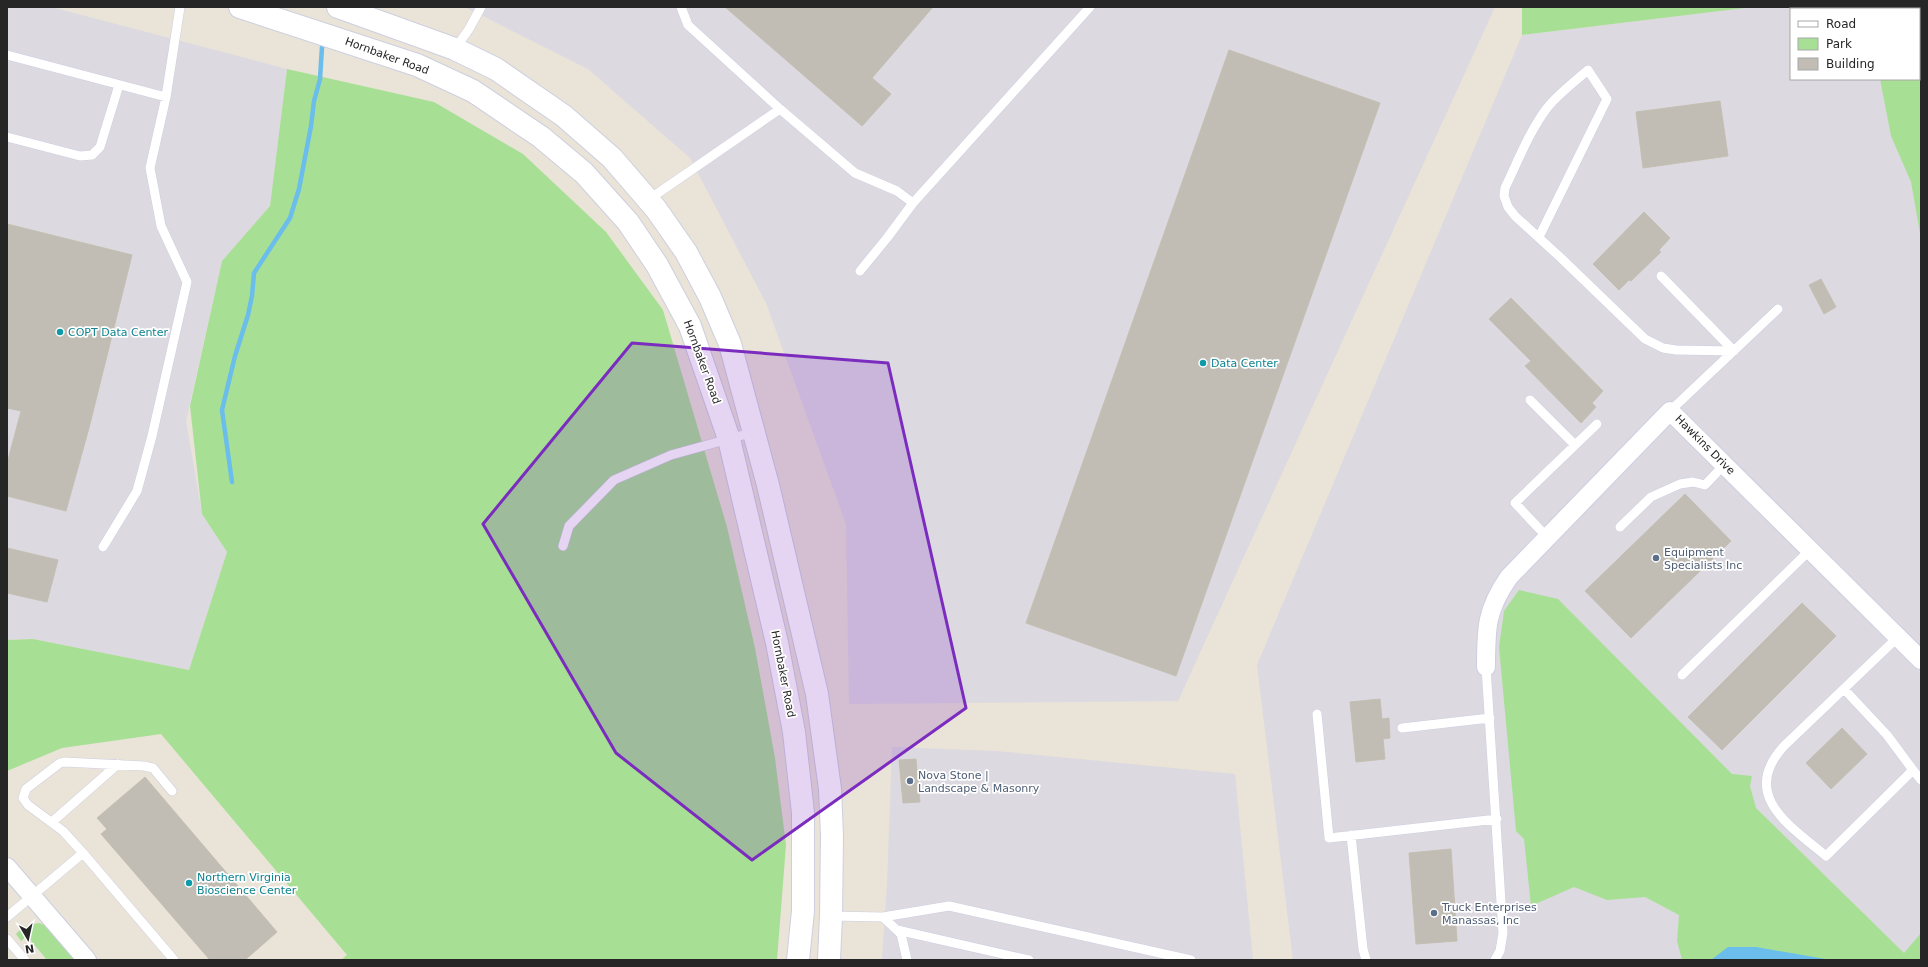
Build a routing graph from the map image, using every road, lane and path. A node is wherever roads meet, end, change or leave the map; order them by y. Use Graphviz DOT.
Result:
graph roads {
  1 [pos="180,7"];
  2 [pos="240,7"];
  3 [pos="338,7"];
  4 [pos="481,7"];
  5 [pos="681,7"];
  6 [pos="1090,7"];
  7 [pos="455,49"];
  8 [pos="7,55"];
  9 [pos="119,85"];
  10 [pos="166,97"];
  11 [pos="780,109"];
  12 [pos="7,137"];
  13 [pos="648,200"];
  14 [pos="913,203"];
  15 [pos="1539,237"];
  16 [pos="860,271"];
  17 [pos="1661,276"];
  18 [pos="1778,309"];
  19 [pos="1734,351"];
  20 [pos="1530,400"];
  21 [pos="1670,411"];
  22 [pos="1597,424"];
  23 [pos="754,432"];
  24 [pos="729,439"];
  25 [pos="1575,445"];
  26 [pos="1725,464"];
  27 [pos="1620,527"];
  28 [pos="1547,537"];
  29 [pos="563,546"];
  30 [pos="103,547"];
  31 [pos="1811,549"];
  32 [pos="1898,637"];
  33 [pos="1921,660"];
  34 [pos="1486,667"];
  35 [pos="1682,675"];
  36 [pos="1844,689"];
  37 [pos="1317,714"];
  38 [pos="1490,718"];
  39 [pos="1402,728"];
  40 [pos="118,764"];
  41 [pos="1913,770"];
  42 [pos="1921,780"];
  43 [pos="172,791"];
  44 [pos="1497,819"];
  45 [pos="52,822"];
  46 [pos="1351,835"];
  47 [pos="83,852"];
  48 [pos="7,867"];
  49 [pos="31,895"];
  50 [pos="831,916"];
  51 [pos="7,917"];
  52 [pos="883,917"];
  53 [pos="897,930"];
  54 [pos="7,939"];
  55 [pos="25,960"];
  56 [pos="87,960"];
  57 [pos="174,960"];
  58 [pos="798,960"];
  59 [pos="828,960"];
  60 [pos="907,960"];
  61 [pos="1029,960"];
  62 [pos="1191,960"];
  63 [pos="1366,960"];
  64 [pos="1495,960"];
  1 -- 10 [label="lane"];
  2 -- 24 [label="main road, Hornbaker Road"];
  3 -- 7 [label="main road"];
  4 -- 7 [label="lane"];
  5 -- 11 [label="lane"];
  6 -- 14 [label="lane"];
  7 -- 13 [label="main road"];
  8 -- 9 [label="lane"];
  9 -- 10 [label="lane"];
  9 -- 12 [label="lane"];
  10 -- 30 [label="lane"];
  11 -- 13 [label="lane"];
  11 -- 14 [label="lane"];
  13 -- 23 [label="main road"];
  14 -- 16 [label="lane"];
  15 -- 15 [label="lane"];
  15 -- 19 [label="lane"];
  17 -- 19 [label="lane"];
  18 -- 19 [label="lane"];
  19 -- 21 [label="lane"];
  20 -- 25 [label="lane"];
  21 -- 26 [label="street, Hawkins Drive"];
  21 -- 28 [label="street, Hawkins Drive"];
  22 -- 25 [label="lane"];
  23 -- 24 [label="lane"];
  23 -- 50 [label="main road"];
  24 -- 29 [label="lane"];
  24 -- 58 [label="main road, Hornbaker Road"];
  25 -- 28 [label="lane"];
  26 -- 27 [label="lane"];
  26 -- 31 [label="street, Hawkins Drive"];
  28 -- 34 [label="street, Hawkins Drive"];
  31 -- 32 [label="street, Hawkins Drive"];
  31 -- 35 [label="lane"];
  32 -- 33 [label="street, Hawkins Drive"];
  32 -- 36 [label="lane"];
  34 -- 38 [label="lane"];
  36 -- 41 [label="lane"];
  36 -- 41 [label="lane"];
  37 -- 46 [label="lane"];
  38 -- 39 [label="lane"];
  38 -- 44 [label="lane"];
  40 -- 43 [label="lane"];
  40 -- 45 [label="lane"];
  40 -- 45 [label="lane"];
  41 -- 42 [label="lane"];
  44 -- 46 [label="lane"];
  44 -- 64 [label="lane"];
  45 -- 47 [label="lane"];
  46 -- 63 [label="lane"];
  47 -- 49 [label="lane"];
  47 -- 57 [label="lane"];
  48 -- 49 [label="street"];
  49 -- 51 [label="lane"];
  49 -- 56 [label="street"];
  50 -- 52 [label="lane"];
  50 -- 59 [label="main road"];
  52 -- 53 [label="lane"];
  52 -- 62 [label="lane"];
  53 -- 60 [label="lane"];
  53 -- 61 [label="lane"];
  54 -- 55 [label="lane"];
}
